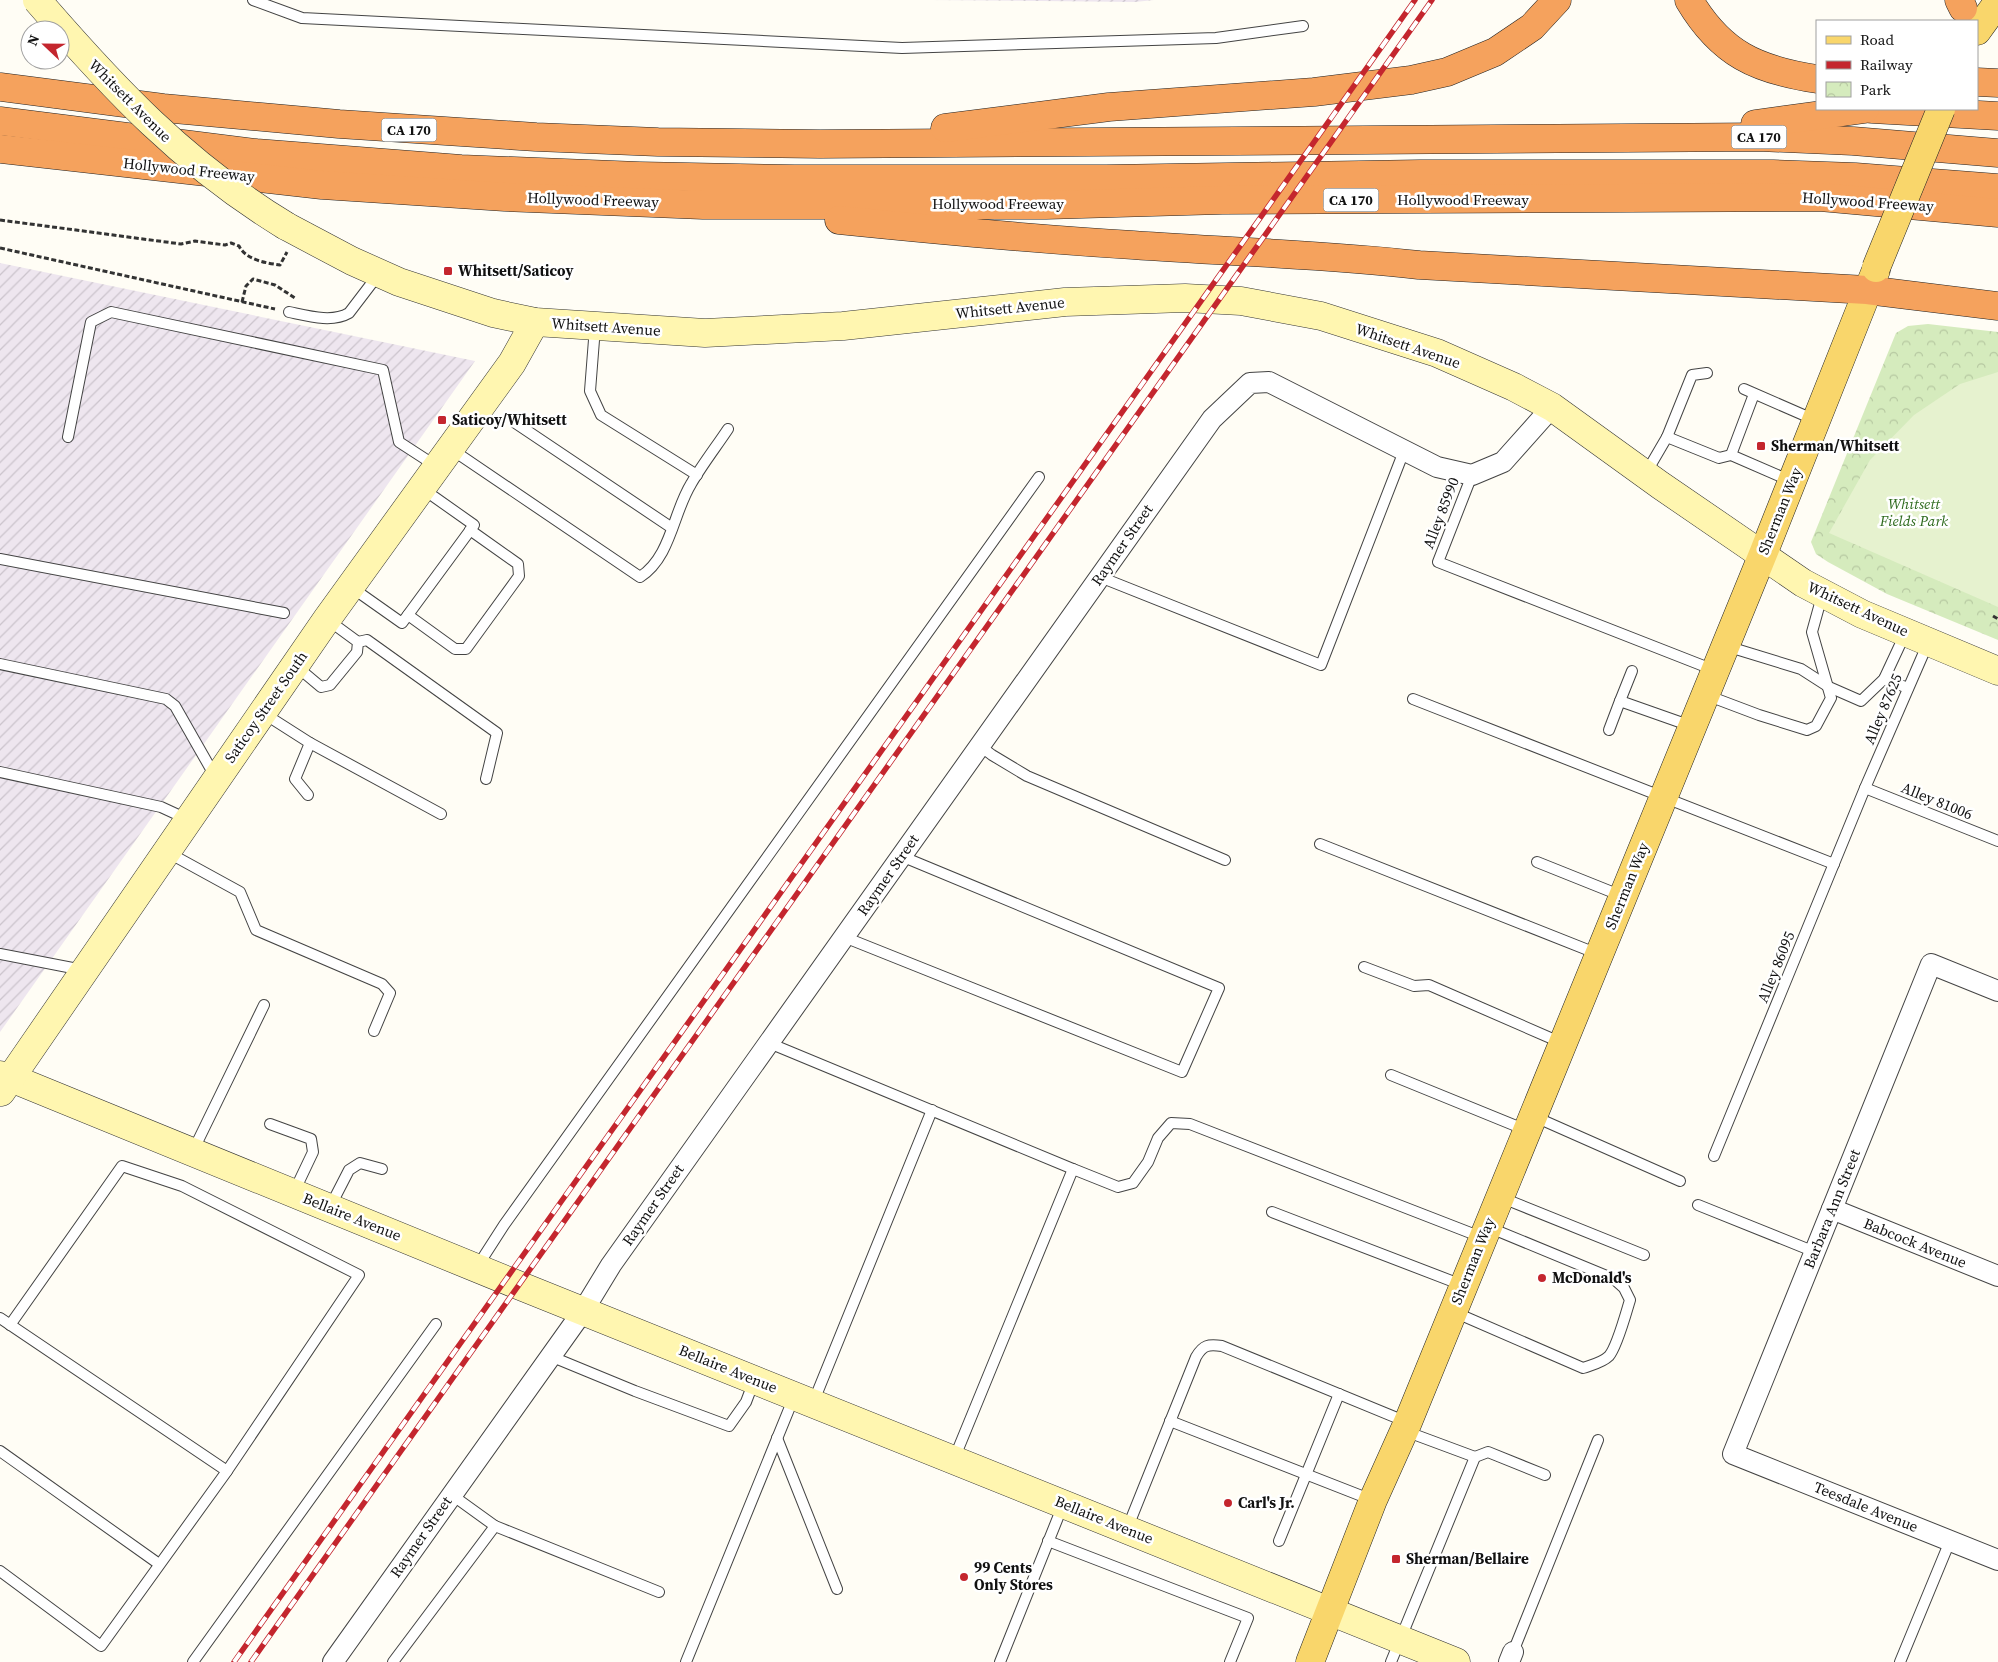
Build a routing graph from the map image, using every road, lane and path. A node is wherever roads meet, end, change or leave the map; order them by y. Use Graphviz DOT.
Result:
graph roads {
  1 [pos="36,0"];
  2 [pos="253,0"];
  3 [pos="1557,0"];
  4 [pos="1689,0"];
  5 [pos="1998,2"];
  6 [pos="1303,26"];
  7 [pos="1978,31"];
  8 [pos="1816,79"];
  9 [pos="1978,82"];
  10 [pos="1998,82"];
  11 [pos="0,87"];
  12 [pos="0,106"];
  13 [pos="1858,110"];
  14 [pos="1890,110"];
  15 [pos="1941,110"];
  16 [pos="1998,116"];
  17 [pos="0,121"];
  18 [pos="1665,137"];
  19 [pos="820,144"];
  20 [pos="0,149"];
  21 [pos="1998,153"];
  22 [pos="1998,173"];
  23 [pos="1998,188"];
  24 [pos="703,205"];
  25 [pos="1998,213"];
  26 [pos="0,220"];
  27 [pos="298,232"];
  28 [pos="0,248"];
  29 [pos="379,273"];
  30 [pos="1872,279"];
  31 [pos="275,285"];
  32 [pos="242,302"];
  33 [pos="1998,306"];
  34 [pos="289,312"];
  35 [pos="535,322"];
  36 [pos="595,327"];
  37 [pos="1707,372"];
  38 [pos="1744,389"];
  39 [pos="1754,394"];
  40 [pos="1552,408"];
  41 [pos="1816,421"];
  42 [pos="514,422"];
  43 [pos="728,429"];
  44 [pos="68,437"];
  45 [pos="1667,437"];
  46 [pos="1404,451"];
  47 [pos="1731,455"];
  48 [pos="444,457"];
  49 [pos="1645,474"];
  50 [pos="697,475"];
  51 [pos="1472,475"];
  52 [pos="1039,477"];
  53 [pos="1792,481"];
  54 [pos="422,488"];
  55 [pos="672,528"];
  56 [pos="470,530"];
  57 [pos="1763,554"];
  58 [pos="0,559"];
  59 [pos="1100,577"];
  60 [pos="350,587"];
  61 [pos="1823,594"];
  62 [pos="284,613"];
  63 [pos="408,615"];
  64 [pos="1993,616"];
  65 [pos="1998,618"];
  66 [pos="327,619"];
  67 [pos="1917,637"];
  68 [pos="358,642"];
  69 [pos="1725,646"];
  70 [pos="0,664"];
  71 [pos="295,665"];
  72 [pos="1632,671"];
  73 [pos="1998,671"];
  74 [pos="1884,679"];
  75 [pos="1710,683"];
  76 [pos="1829,687"];
  77 [pos="1908,688"];
  78 [pos="1413,699"];
  79 [pos="1620,701"];
  80 [pos="262,712"];
  81 [pos="1692,727"];
  82 [pos="1608,730"];
  83 [pos="310,743"];
  84 [pos="980,746"];
  85 [pos="0,772"];
  86 [pos="216,779"];
  87 [pos="486,779"];
  88 [pos="1866,788"];
  89 [pos="308,795"];
  90 [pos="1664,796"];
  91 [pos="441,814"];
  92 [pos="188,820"];
  93 [pos="1998,841"];
  94 [pos="1320,844"];
  95 [pos="166,851"];
  96 [pos="901,856"];
  97 [pos="1225,860"];
  98 [pos="1537,862"];
  99 [pos="1834,864"];
  100 [pos="1623,896"];
  101 [pos="844,937"];
  102 [pos="0,954"];
  103 [pos="1599,954"];
  104 [pos="1364,967"];
  105 [pos="84,970"];
  106 [pos="1998,991"];
  107 [pos="264,1005"];
  108 [pos="374,1031"];
  109 [pos="769,1043"];
  110 [pos="1563,1043"];
  111 [pos="1391,1075"];
  112 [pos="4,1082"];
  113 [pos="932,1110"];
  114 [pos="1530,1123"];
  115 [pos="270,1124"];
  116 [pos="192,1152"];
  117 [pos="1714,1156"];
  118 [pos="382,1169"];
  119 [pos="1073,1169"];
  120 [pos="1680,1181"];
  121 [pos="294,1193"];
  122 [pos="1500,1197"];
  123 [pos="1698,1205"];
  124 [pos="330,1208"];
  125 [pos="1832,1209"];
  126 [pos="1272,1212"];
  127 [pos="1485,1232"];
  128 [pos="1815,1252"];
  129 [pos="1644,1255"];
  130 [pos="476,1268"];
  131 [pos="1998,1276"];
  132 [pos="1463,1285"];
  133 [pos="582,1311"];
  134 [pos="1453,1311"];
  135 [pos="0,1318"];
  136 [pos="436,1324"];
  137 [pos="10,1325"];
  138 [pos="550,1356"];
  139 [pos="755,1380"];
  140 [pos="1339,1394"];
  141 [pos="803,1400"];
  142 [pos="1170,1421"];
  143 [pos="1406,1426"];
  144 [pos="777,1438"];
  145 [pos="1598,1440"];
  146 [pos="0,1451"];
  147 [pos="1733,1454"];
  148 [pos="1475,1457"];
  149 [pos="954,1460"];
  150 [pos="227,1471"];
  151 [pos="1307,1474"];
  152 [pos="1545,1475"];
  153 [pos="452,1495"];
  154 [pos="1373,1500"];
  155 [pos="1063,1504"];
  156 [pos="495,1526"];
  157 [pos="1127,1530"];
  158 [pos="1048,1541"];
  159 [pos="1279,1541"];
  160 [pos="1950,1541"];
  161 [pos="1998,1560"];
  162 [pos="160,1564"];
  163 [pos="0,1571"];
  164 [pos="837,1589"];
  165 [pos="659,1592"];
  166 [pos="1330,1611"];
  167 [pos="1396,1651"];
  168 [pos="1511,1657"];
  169 [pos="193,1662"];
  170 [pos="333,1662"];
  171 [pos="393,1662"];
  172 [pos="686,1662"];
  173 [pos="1000,1662"];
  174 [pos="1230,1662"];
  175 [pos="1310,1662"];
  176 [pos="1456,1662"];
  177 [pos="1900,1662"];
  1 -- 27 [label="street, Whitsett Avenue, bridge"];
  2 -- 6 [label="lane"];
  3 -- 19 [label="highway"];
  4 -- 8 [label="highway"];
  5 -- 7 [label="main road"];
  9 -- 10 [label="highway"];
  11 -- 19 [label="highway, CA 170"];
  12 -- 22 [label="highway"];
  13 -- 18 [label="highway"];
  14 -- 16 [label="highway"];
  15 -- 30 [label="main road, Sherman Way, bridge"];
  17 -- 23 [label="highway"];
  18 -- 19 [label="highway, CA 170"];
  18 -- 21 [label="highway, CA 170"];
  20 -- 24 [label="highway, Hollywood Freeway / CA 170"];
  24 -- 25 [label="highway, Hollywood Freeway / CA 170"];
  24 -- 30 [label="highway"];
  26 -- 27 [label="path"];
  27 -- 29 [label="street, Whitsett Avenue"];
  28 -- 32 [label="path"];
  29 -- 34 [label="lane"];
  29 -- 35 [label="street, Whitsett Avenue"];
  30 -- 33 [label="highway"];
  30 -- 41 [label="main road, Sherman Way"];
  31 -- 32 [label="path"];
  32 -- 34 [label="path"];
  35 -- 36 [label="street, Whitsett Avenue"];
  35 -- 48 [label="street, Saticoy Street South"];
  36 -- 40 [label="street, Whitsett Avenue"];
  36 -- 50 [label="lane"];
  37 -- 45 [label="lane"];
  38 -- 39 [label="lane"];
  39 -- 41 [label="lane"];
  39 -- 47 [label="lane"];
  40 -- 49 [label="street, Whitsett Avenue"];
  40 -- 51 [label="street"];
  41 -- 53 [label="main road, Sherman Way"];
  42 -- 55 [label="lane"];
  43 -- 50 [label="lane"];
  44 -- 48 [label="lane"];
  45 -- 47 [label="lane"];
  45 -- 49 [label="lane"];
  46 -- 51 [label="street, Raymer Street"];
  46 -- 59 [label="street, Raymer Street"];
  46 -- 59 [label="lane"];
  47 -- 53 [label="lane"];
  48 -- 54 [label="street, Saticoy Street South"];
  48 -- 55 [label="lane"];
  49 -- 57 [label="street, Whitsett Avenue"];
  50 -- 55 [label="lane"];
  51 -- 75 [label="lane, Alley 85990"];
  52 -- 130 [label="lane"];
  53 -- 57 [label="main road, Sherman Way"];
  54 -- 56 [label="lane"];
  54 -- 60 [label="street, Saticoy Street South"];
  56 -- 63 [label="lane"];
  56 -- 63 [label="lane"];
  57 -- 61 [label="street, Whitsett Avenue"];
  57 -- 69 [label="main road, Sherman Way"];
  58 -- 62 [label="lane"];
  59 -- 84 [label="street, Raymer Street"];
  60 -- 63 [label="lane"];
  60 -- 66 [label="street, Saticoy Street South"];
  61 -- 67 [label="street, Whitsett Avenue"];
  61 -- 76 [label="lane"];
  64 -- 65 [label="path"];
  66 -- 68 [label="lane"];
  66 -- 71 [label="street, Saticoy Street South"];
  67 -- 73 [label="street, Whitsett Avenue"];
  67 -- 74 [label="lane"];
  67 -- 77 [label="lane, Alley 87625"];
  68 -- 71 [label="lane"];
  68 -- 87 [label="lane"];
  69 -- 75 [label="main road, Sherman Way"];
  69 -- 76 [label="lane"];
  70 -- 86 [label="lane"];
  71 -- 80 [label="street, Saticoy Street South"];
  72 -- 79 [label="lane"];
  74 -- 76 [label="lane"];
  74 -- 77 [label="lane"];
  75 -- 76 [label="lane"];
  75 -- 81 [label="main road, Sherman Way"];
  77 -- 88 [label="lane, Alley 87625"];
  78 -- 90 [label="lane"];
  79 -- 81 [label="lane"];
  79 -- 82 [label="lane"];
  80 -- 83 [label="lane"];
  80 -- 86 [label="street, Saticoy Street South"];
  81 -- 90 [label="main road, Sherman Way"];
  83 -- 89 [label="lane"];
  83 -- 91 [label="lane"];
  84 -- 96 [label="street, Raymer Street"];
  84 -- 97 [label="lane"];
  85 -- 92 [label="lane"];
  86 -- 92 [label="street, Saticoy Street South"];
  88 -- 93 [label="lane, Alley 81006"];
  88 -- 99 [label="lane, Alley 86095"];
  90 -- 99 [label="lane"];
  90 -- 100 [label="main road, Sherman Way"];
  92 -- 95 [label="street, Saticoy Street South"];
  94 -- 103 [label="lane"];
  95 -- 105 [label="street, Saticoy Street South"];
  95 -- 108 [label="lane"];
  96 -- 101 [label="street, Raymer Street"];
  96 -- 101 [label="lane"];
  98 -- 100 [label="lane"];
  99 -- 117 [label="lane, Alley 86095"];
  100 -- 103 [label="main road, Sherman Way"];
  101 -- 109 [label="street, Raymer Street"];
  102 -- 105 [label="lane"];
  103 -- 110 [label="main road, Sherman Way"];
  104 -- 110 [label="lane"];
  105 -- 112 [label="street, Saticoy Street South"];
  106 -- 125 [label="street, Barbara Ann Street"];
  107 -- 116 [label="lane"];
  109 -- 113 [label="lane"];
  109 -- 133 [label="street, Raymer Street"];
  110 -- 114 [label="main road, Sherman Way"];
  111 -- 114 [label="lane"];
  112 -- 116 [label="street, Bellaire Avenue"];
  113 -- 119 [label="lane"];
  113 -- 141 [label="lane"];
  114 -- 120 [label="lane"];
  114 -- 122 [label="main road, Sherman Way"];
  115 -- 121 [label="lane"];
  116 -- 121 [label="street, Bellaire Avenue"];
  118 -- 124 [label="lane"];
  119 -- 127 [label="lane"];
  119 -- 149 [label="lane"];
  121 -- 124 [label="street, Bellaire Avenue"];
  122 -- 127 [label="main road, Sherman Way"];
  122 -- 129 [label="lane"];
  123 -- 128 [label="lane"];
  124 -- 130 [label="street, Bellaire Avenue"];
  125 -- 128 [label="street, Barbara Ann Street"];
  125 -- 131 [label="street, Babcock Avenue"];
  126 -- 132 [label="lane"];
  127 -- 132 [label="main road, Sherman Way"];
  127 -- 134 [label="lane"];
  128 -- 147 [label="street, Barbara Ann Street"];
  130 -- 133 [label="street, Bellaire Avenue"];
  132 -- 134 [label="main road, Sherman Way"];
  133 -- 138 [label="street, Raymer Street"];
  133 -- 139 [label="street, Bellaire Avenue"];
  134 -- 143 [label="main road, Sherman Way"];
  135 -- 137 [label="lane"];
  136 -- 169 [label="lane"];
  137 -- 150 [label="lane"];
  137 -- 150 [label="lane"];
  138 -- 139 [label="lane"];
  138 -- 153 [label="street, Raymer Street"];
  139 -- 141 [label="street, Bellaire Avenue"];
  140 -- 142 [label="lane"];
  140 -- 143 [label="lane"];
  140 -- 151 [label="lane"];
  141 -- 144 [label="lane"];
  141 -- 149 [label="street, Bellaire Avenue"];
  142 -- 151 [label="lane"];
  142 -- 157 [label="lane"];
  143 -- 148 [label="lane"];
  143 -- 154 [label="main road, Sherman Way"];
  144 -- 164 [label="lane"];
  144 -- 172 [label="lane"];
  145 -- 168 [label="lane"];
  146 -- 162 [label="lane"];
  147 -- 160 [label="street, Teesdale Avenue"];
  148 -- 152 [label="lane"];
  148 -- 167 [label="lane"];
  149 -- 155 [label="street, Bellaire Avenue"];
  150 -- 162 [label="lane"];
  151 -- 154 [label="lane"];
  151 -- 159 [label="lane"];
  153 -- 156 [label="lane"];
  153 -- 170 [label="street, Raymer Street"];
  154 -- 166 [label="main road, Sherman Way"];
  155 -- 157 [label="street, Bellaire Avenue"];
  155 -- 158 [label="lane"];
  156 -- 165 [label="lane"];
  156 -- 171 [label="lane"];
  157 -- 166 [label="street, Bellaire Avenue"];
  158 -- 173 [label="lane"];
  158 -- 174 [label="lane"];
  160 -- 161 [label="street, Teesdale Avenue"];
  160 -- 177 [label="lane"];
  162 -- 163 [label="lane"];
  166 -- 167 [label="street, Bellaire Avenue"];
  166 -- 175 [label="main road, Sherman Way"];
  167 -- 176 [label="street, Bellaire Avenue"];
}
